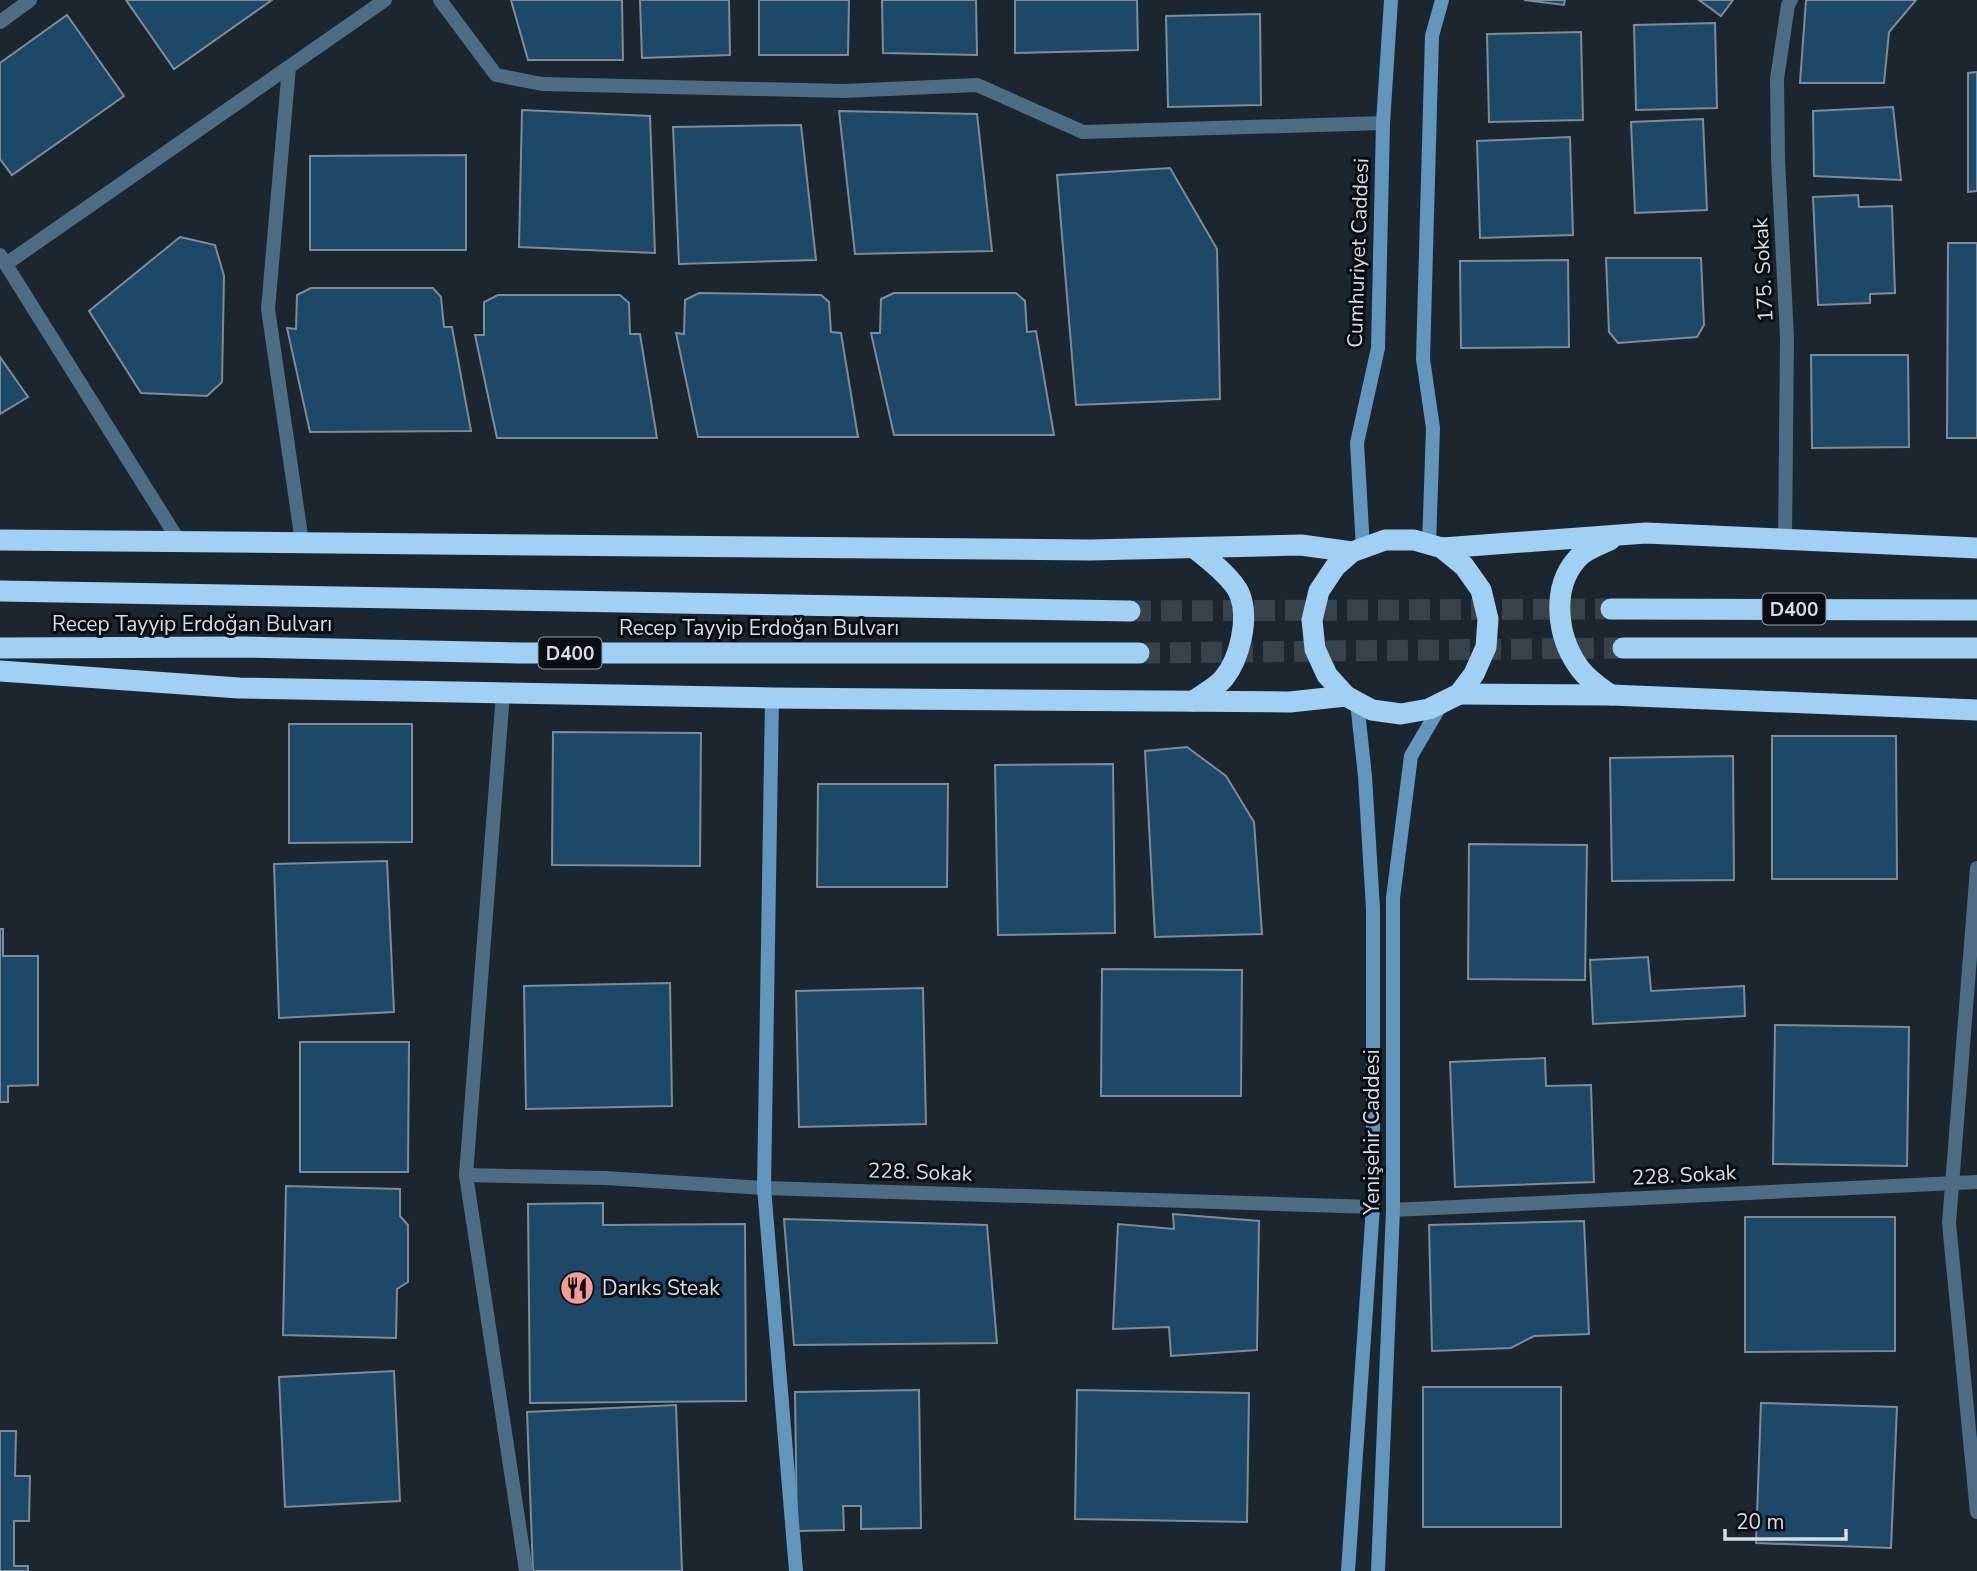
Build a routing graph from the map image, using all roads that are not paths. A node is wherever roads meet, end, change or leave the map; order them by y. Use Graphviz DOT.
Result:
graph roads {
  1 [pos="30,0"];
  2 [pos="385,0"];
  3 [pos="440,0"];
  4 [pos="1391,0"];
  5 [pos="1443,0"];
  6 [pos="1791,0"];
  7 [pos="0,22"];
  8 [pos="289,67"];
  9 [pos="1384,123"];
  10 [pos="3,259"];
  11 [pos="1646,533"];
  12 [pos="1785,539"];
  13 [pos="0,540"];
  14 [pos="178,541"];
  15 [pos="302,542"];
  16 [pos="1435,547"];
  17 [pos="1194,548"];
  18 [pos="1977,548"];
  19 [pos="1357,550"];
  20 [pos="0,591"];
  21 [pos="1611,609"];
  22 [pos="1977,610"];
  23 [pos="1130,611"];
  24 [pos="0,648"];
  25 [pos="1623,648"];
  26 [pos="1977,648"];
  27 [pos="1139,653"];
  28 [pos="0,671"];
  29 [pos="503,693"];
  30 [pos="1611,695"];
  31 [pos="772,698"];
  32 [pos="1451,698"];
  33 [pos="1352,699"];
  34 [pos="1193,701"];
  35 [pos="1977,710"];
  36 [pos="1977,868"];
  37 [pos="466,1175"];
  38 [pos="1977,1182"];
  39 [pos="1952,1183"];
  40 [pos="764,1188"];
  41 [pos="1373,1207"];
  42 [pos="1393,1210"];
  43 [pos="1977,1512"];
  44 [pos="526,1571"];
  45 [pos="796,1571"];
  46 [pos="1348,1571"];
  47 [pos="1378,1571"];
  1 -- 7 [label="street"];
  2 -- 8 [label="street"];
  3 -- 9 [label="street"];
  4 -- 9 [label="main road, Cumhuriyet Caddesi"];
  5 -- 16 [label="main road"];
  6 -- 12 [label="street, 175. Sokak"];
  8 -- 10 [label="street"];
  8 -- 15 [label="street"];
  9 -- 19 [label="main road, Cumhuriyet Caddesi"];
  10 -- 14 [label="street"];
  11 -- 12 [label="highway"];
  11 -- 16 [label="highway"];
  11 -- 30 [label="highway"];
  12 -- 18 [label="highway"];
  13 -- 14 [label="highway"];
  14 -- 15 [label="highway"];
  15 -- 17 [label="highway"];
  16 -- 19 [label="highway"];
  16 -- 32 [label="highway"];
  17 -- 19 [label="highway"];
  17 -- 34 [label="highway"];
  19 -- 33 [label="highway"];
  20 -- 23 [label="highway, Recep Tayyip Erdoğan Bulvarı"];
  21 -- 22 [label="highway, D400"];
  24 -- 27 [label="highway, Recep Tayyip Erdoğan Bulvarı / D400"];
  25 -- 26 [label="highway, D400"];
  28 -- 29 [label="highway"];
  29 -- 31 [label="highway"];
  29 -- 37 [label="street"];
  30 -- 32 [label="highway"];
  30 -- 35 [label="highway"];
  31 -- 34 [label="highway"];
  31 -- 40 [label="main road"];
  32 -- 33 [label="highway"];
  32 -- 42 [label="main road, Yenişehir Caddesi"];
  33 -- 34 [label="highway"];
  33 -- 41 [label="main road, Yenişehir Caddesi"];
  36 -- 39 [label="street"];
  37 -- 40 [label="street, 228. Sokak"];
  37 -- 44 [label="street"];
  38 -- 39 [label="street, 228. Sokak"];
  39 -- 42 [label="street, 228. Sokak"];
  39 -- 43 [label="street"];
  40 -- 41 [label="street, 228. Sokak"];
  40 -- 45 [label="main road"];
  41 -- 46 [label="main road, Yenişehir Caddesi"];
  42 -- 47 [label="main road, Yenişehir Caddesi"];
}
